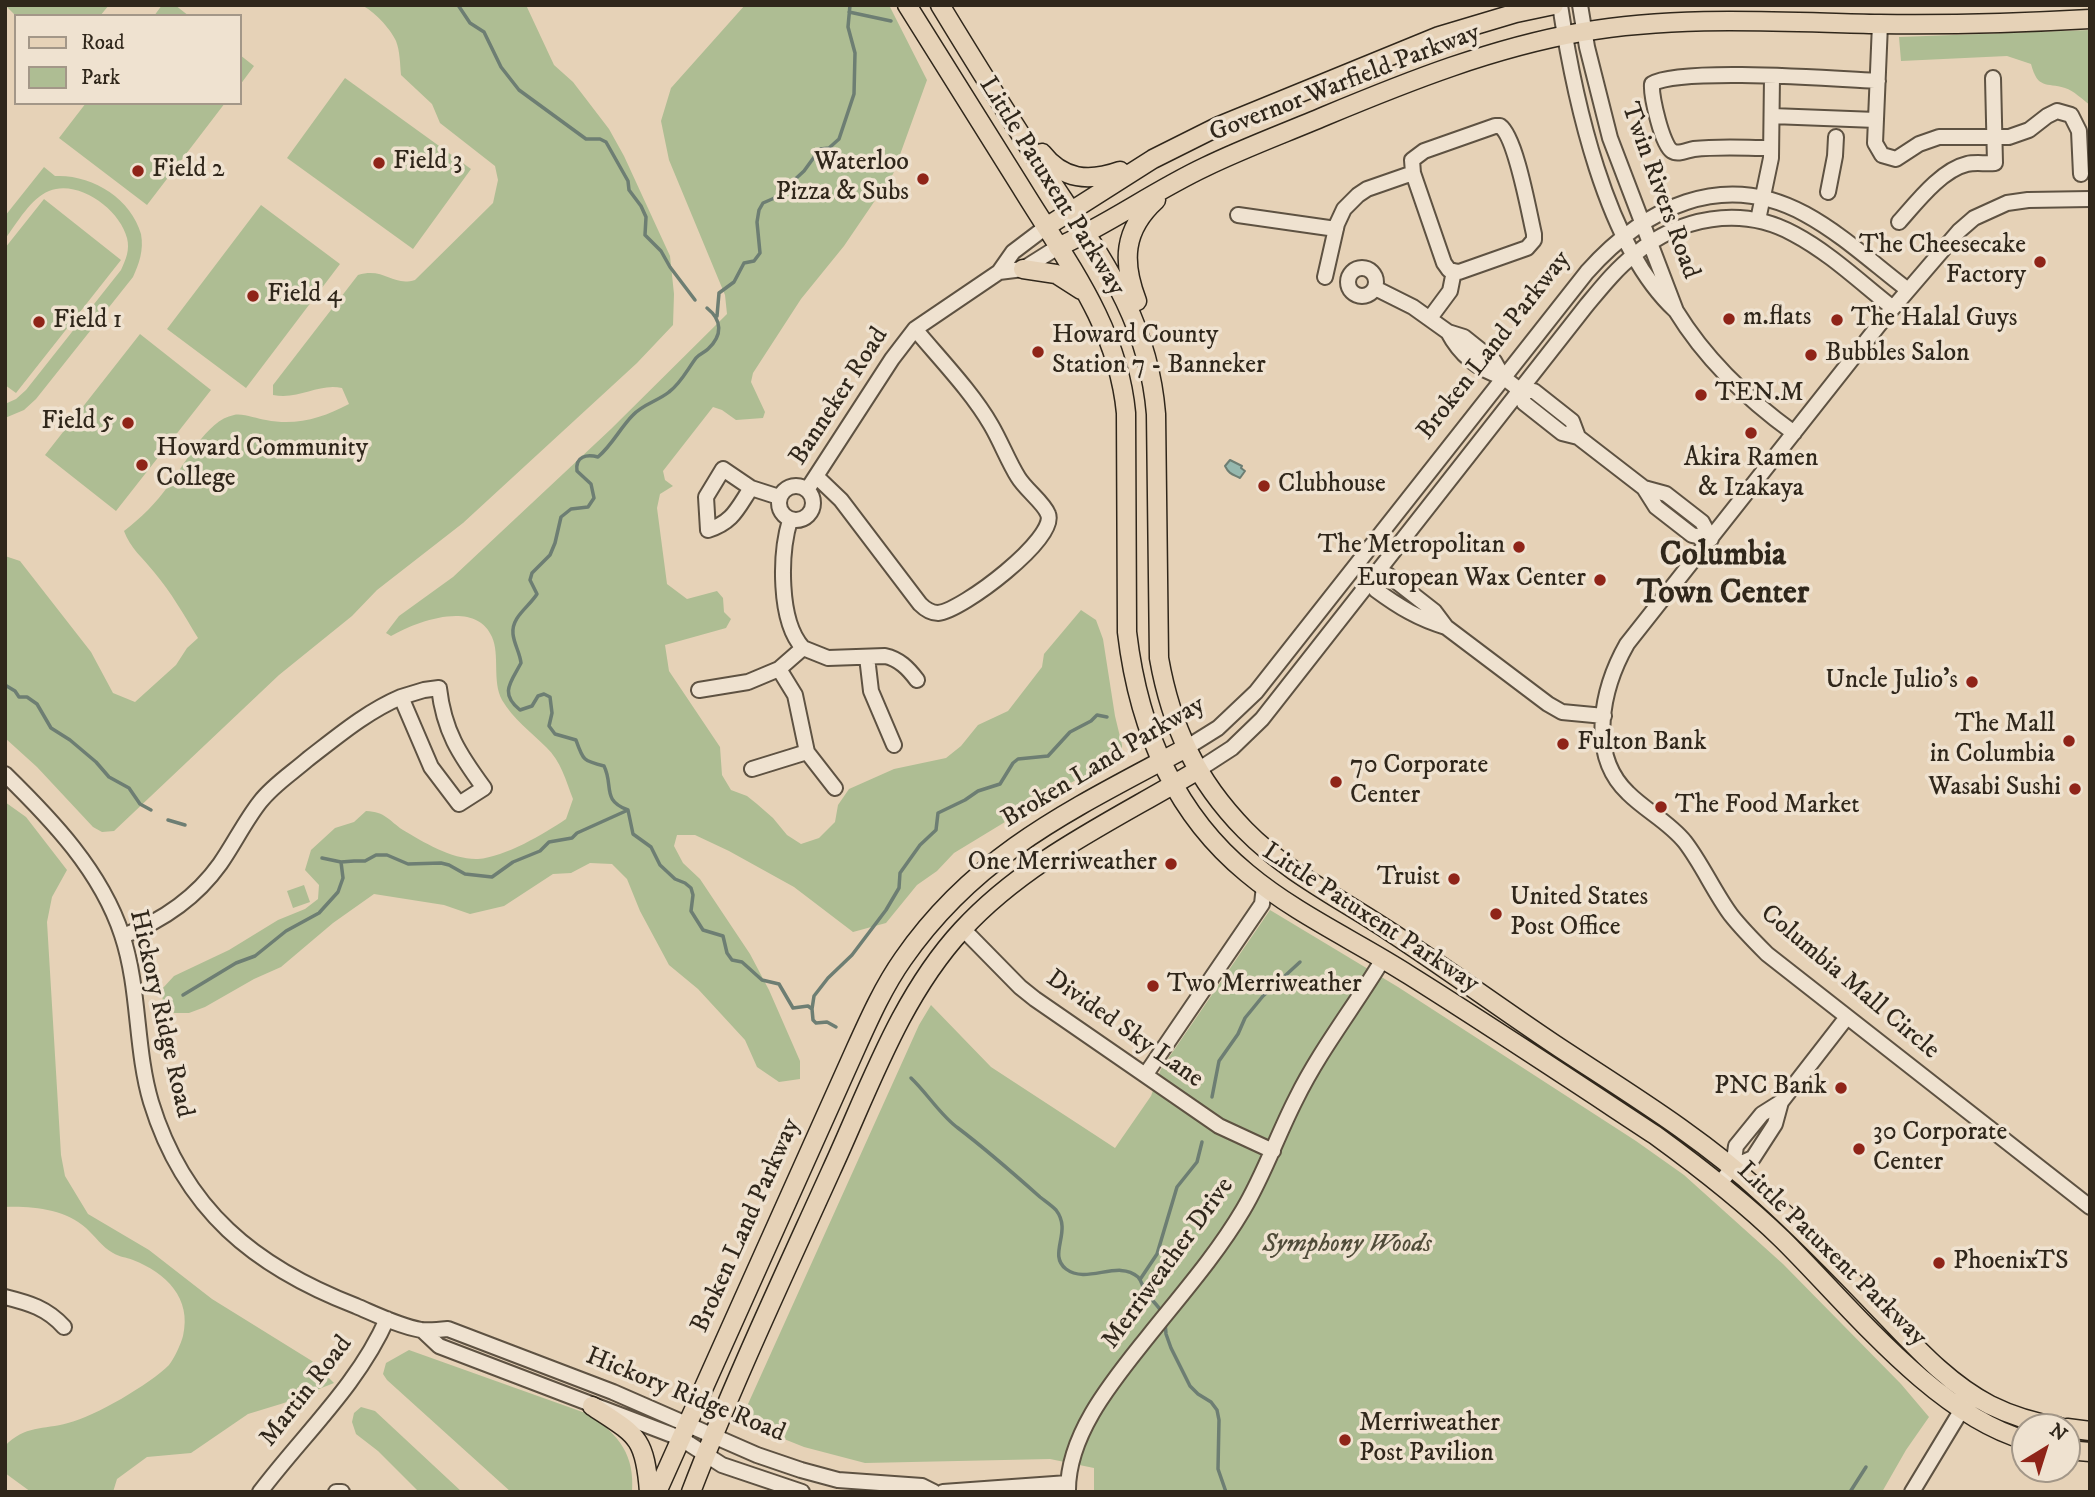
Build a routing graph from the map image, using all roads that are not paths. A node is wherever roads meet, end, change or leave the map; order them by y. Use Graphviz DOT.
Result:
graph roads {
  1 [pos="907,5"];
  2 [pos="940,5"];
  3 [pos="1554,5"];
  4 [pos="1560,5"];
  5 [pos="1580,5"];
  6 [pos="2090,19"];
  7 [pos="1880,24"];
  8 [pos="1584,32"];
  9 [pos="1565,36"];
  10 [pos="1772,77"];
  11 [pos="1993,78"];
  12 [pos="1878,81"];
  13 [pos="996,96"];
  14 [pos="1772,116"];
  15 [pos="1876,120"];
  16 [pos="1836,137"];
  17 [pos="1994,138"];
  18 [pos="1771,148"];
  19 [pos="1153,159"];
  20 [pos="1413,173"];
  21 [pos="2081,174"];
  22 [pos="1174,183"];
  23 [pos="1828,192"];
  24 [pos="1762,199"];
  25 [pos="2090,199"];
  26 [pos="1070,210"];
  27 [pos="1238,215"];
  28 [pos="1758,220"];
  29 [pos="1641,222"];
  30 [pos="1899,222"];
  31 [pos="1046,228"];
  32 [pos="1336,229"];
  33 [pos="1086,235"];
  34 [pos="1623,235"];
  35 [pos="1650,243"];
  36 [pos="1058,247"];
  37 [pos="1632,256"];
  38 [pos="1023,269"];
  39 [pos="999,272"];
  40 [pos="1325,276"];
  41 [pos="1452,276"];
  42 [pos="1375,288"];
  43 [pos="1908,290"];
  44 [pos="1090,297"];
  45 [pos="1893,307"];
  46 [pos="1676,311"];
  47 [pos="1429,318"];
  48 [pos="915,329"];
  49 [pos="1503,377"];
  50 [pos="1154,383"];
  51 [pos="1521,391"];
  52 [pos="1794,433"];
  53 [pos="817,477"];
  54 [pos="751,488"];
  55 [pos="807,490"];
  56 [pos="779,497"];
  57 [pos="790,520"];
  58 [pos="1711,538"];
  59 [pos="1374,578"];
  60 [pos="803,648"];
  61 [pos="867,657"];
  62 [pos="779,669"];
  63 [pos="917,680"];
  64 [pos="699,690"];
  65 [pos="401,697"];
  66 [pos="1604,716"];
  67 [pos="894,745"];
  68 [pos="1186,748"];
  69 [pos="807,752"];
  70 [pos="1161,762"];
  71 [pos="752,769"];
  72 [pos="1198,770"];
  73 [pos="5,774"];
  74 [pos="1173,785"];
  75 [pos="835,788"];
  76 [pos="1264,886"];
  77 [pos="1313,918"];
  78 [pos="963,929"];
  79 [pos="1386,929"];
  80 [pos="122,936"];
  81 [pos="1383,959"];
  82 [pos="1462,980"];
  83 [pos="1447,999"];
  84 [pos="1847,1017"];
  85 [pos="1558,1047"];
  86 [pos="1574,1057"];
  87 [pos="1548,1065"];
  88 [pos="1146,1074"];
  89 [pos="1273,1151"];
  90 [pos="1732,1167"];
  91 [pos="1720,1183"];
  92 [pos="2090,1207"];
  93 [pos="5,1297"];
  94 [pos="387,1319"];
  95 [pos="64,1327"];
  96 [pos="422,1330"];
  97 [pos="1972,1394"];
  98 [pos="592,1406"];
  99 [pos="1961,1409"];
  100 [pos="2011,1414"];
  101 [pos="683,1431"];
  102 [pos="713,1435"];
  103 [pos="2011,1435"];
  104 [pos="705,1454"];
  105 [pos="1068,1487"];
  106 [pos="260,1492"];
  107 [pos="335,1492"];
  108 [pos="342,1492"];
  109 [pos="649,1492"];
  110 [pos="657,1492"];
  111 [pos="691,1492"];
  112 [pos="802,1492"];
  113 [pos="934,1492"];
  114 [pos="943,1492"];
  115 [pos="1912,1492"];
  1 -- 31 [label="main road, Little Patuxent Parkway"];
  2 -- 13 [label="main road, Little Patuxent Parkway"];
  3 -- 19 [label="main road, Governor Warfield Parkway"];
  4 -- 9 [label="street, Twin Rivers Road"];
  5 -- 8 [label="street, Twin Rivers Road"];
  6 -- 7 [label="main road, Governor Warfield Parkway"];
  7 -- 8 [label="main road, Governor Warfield Parkway"];
  7 -- 12 [label="street"];
  8 -- 9 [label="main road, Governor Warfield Parkway"];
  8 -- 29 [label="street, Twin Rivers Road"];
  9 -- 22 [label="main road, Governor Warfield Parkway"];
  9 -- 34 [label="street, Twin Rivers Road"];
  10 -- 12 [label="street"];
  10 -- 14 [label="street"];
  10 -- 18 [label="street"];
  11 -- 17 [label="street"];
  12 -- 15 [label="street"];
  13 -- 19 [label="main road"];
  13 -- 26 [label="main road, Little Patuxent Parkway"];
  14 -- 15 [label="street"];
  14 -- 18 [label="street"];
  15 -- 17 [label="street"];
  16 -- 23 [label="street"];
  17 -- 21 [label="street"];
  17 -- 30 [label="street"];
  18 -- 24 [label="street"];
  19 -- 26 [label="main road, Governor Warfield Parkway"];
  20 -- 32 [label="street"];
  20 -- 41 [label="street"];
  20 -- 41 [label="street"];
  22 -- 33 [label="main road, Governor Warfield Parkway"];
  22 -- 50 [label="main road"];
  24 -- 28 [label="street"];
  24 -- 29 [label="street, Broken Land Parkway"];
  24 -- 43 [label="street, Broken Land Parkway"];
  25 -- 43 [label="street, Columbia Mall Circle"];
  26 -- 31 [label="main road, Governor Warfield Parkway"];
  26 -- 33 [label="main road, Little Patuxent Parkway"];
  27 -- 32 [label="street"];
  28 -- 35 [label="street, Broken Land Parkway"];
  28 -- 45 [label="street, Broken Land Parkway"];
  29 -- 34 [label="street, Broken Land Parkway"];
  29 -- 35 [label="street, Twin Rivers Road"];
  31 -- 36 [label="main road, Little Patuxent Parkway"];
  31 -- 39 [label="street, Banneker Road"];
  32 -- 40 [label="street"];
  33 -- 36 [label="main road, Governor Warfield Parkway"];
  33 -- 50 [label="main road, Little Patuxent Parkway"];
  34 -- 37 [label="street, Twin Rivers Road"];
  34 -- 49 [label="street, Broken Land Parkway"];
  35 -- 37 [label="street, Broken Land Parkway"];
  35 -- 46 [label="street, Twin Rivers Road"];
  36 -- 38 [label="street"];
  36 -- 44 [label="main road, Little Patuxent Parkway"];
  37 -- 46 [label="street, Twin Rivers Road"];
  37 -- 51 [label="street, Broken Land Parkway"];
  38 -- 39 [label="street"];
  38 -- 44 [label="main road"];
  39 -- 48 [label="street, Banneker Road"];
  41 -- 47 [label="street"];
  42 -- 47 [label="street"];
  43 -- 45 [label="street, Columbia Mall Circle"];
  44 -- 70 [label="main road, Little Patuxent Parkway"];
  45 -- 52 [label="street, Columbia Mall Circle"];
  46 -- 52 [label="street, Twin Rivers Road"];
  47 -- 49 [label="street"];
  48 -- 53 [label="street, Banneker Road"];
  48 -- 53 [label="street"];
  49 -- 51 [label="street"];
  49 -- 68 [label="street, Broken Land Parkway"];
  50 -- 68 [label="main road, Little Patuxent Parkway"];
  51 -- 58 [label="street"];
  51 -- 59 [label="street, Broken Land Parkway"];
  52 -- 58 [label="street, Columbia Mall Circle"];
  53 -- 55 [label="street, Banneker Road"];
  54 -- 56 [label="street"];
  55 -- 56 [label="street"];
  55 -- 57 [label="street"];
  56 -- 57 [label="street"];
  57 -- 60 [label="street"];
  58 -- 66 [label="street, Columbia Mall Circle"];
  59 -- 66 [label="street"];
  59 -- 72 [label="street, Broken Land Parkway"];
  60 -- 61 [label="street"];
  60 -- 62 [label="street"];
  61 -- 63 [label="street"];
  61 -- 67 [label="street"];
  62 -- 64 [label="street"];
  62 -- 69 [label="street"];
  65 -- 65 [label="street"];
  65 -- 80 [label="street"];
  66 -- 84 [label="street, Columbia Mall Circle"];
  68 -- 70 [label="main road, Broken Land Parkway"];
  68 -- 72 [label="main road, Little Patuxent Parkway"];
  69 -- 71 [label="street"];
  69 -- 75 [label="street"];
  70 -- 74 [label="main road, Little Patuxent Parkway"];
  70 -- 101 [label="main road, Broken Land Parkway"];
  72 -- 74 [label="main road, Broken Land Parkway"];
  72 -- 79 [label="main road, Little Patuxent Parkway"];
  73 -- 80 [label="street, Hickory Ridge Road"];
  74 -- 76 [label="main road, Little Patuxent Parkway"];
  74 -- 78 [label="main road, Broken Land Parkway"];
  76 -- 77 [label="main road, Little Patuxent Parkway"];
  76 -- 88 [label="street"];
  77 -- 79 [label="main road"];
  77 -- 81 [label="main road, Little Patuxent Parkway"];
  78 -- 88 [label="street, Divided Sky Lane"];
  78 -- 102 [label="main road, Broken Land Parkway"];
  79 -- 82 [label="main road, Little Patuxent Parkway"];
  80 -- 94 [label="street, Hickory Ridge Road"];
  81 -- 82 [label="main road"];
  81 -- 83 [label="main road, Little Patuxent Parkway"];
  81 -- 89 [label="street, Merriweather Drive"];
  82 -- 85 [label="main road, Little Patuxent Parkway"];
  83 -- 85 [label="main road"];
  83 -- 87 [label="main road, Little Patuxent Parkway"];
  84 -- 90 [label="street"];
  84 -- 92 [label="street, Columbia Mall Circle"];
  85 -- 86 [label="main road, Little Patuxent Parkway"];
  86 -- 87 [label="main road"];
  86 -- 90 [label="main road, Little Patuxent Parkway"];
  87 -- 91 [label="main road, Little Patuxent Parkway"];
  88 -- 89 [label="street, Divided Sky Lane"];
  89 -- 105 [label="street, Merriweather Drive"];
  90 -- 91 [label="street"];
  90 -- 97 [label="main road, Little Patuxent Parkway"];
  91 -- 99 [label="main road, Little Patuxent Parkway"];
  93 -- 95 [label="street"];
  94 -- 96 [label="street, Hickory Ridge Road"];
  94 -- 106 [label="street, Martin Road"];
  96 -- 98 [label="street, Hickory Ridge Road"];
  96 -- 101 [label="street, Hickory Ridge Road"];
  97 -- 99 [label="street"];
  97 -- 100 [label="main road, Little Patuxent Parkway"];
  98 -- 101 [label="street, Hickory Ridge Road"];
  98 -- 109 [label="main road"];
  99 -- 103 [label="main road, Little Patuxent Parkway"];
  99 -- 115 [label="street"];
  101 -- 102 [label="street, Hickory Ridge Road"];
  101 -- 104 [label="street, Hickory Ridge Road"];
  101 -- 110 [label="main road, Broken Land Parkway"];
  102 -- 104 [label="main road, Broken Land Parkway"];
  102 -- 113 [label="street, Hickory Ridge Road"];
  104 -- 111 [label="main road, Broken Land Parkway"];
  104 -- 112 [label="street, Hickory Ridge Road"];
  105 -- 114 [label="street"];
  107 -- 108 [label="street"];
}
